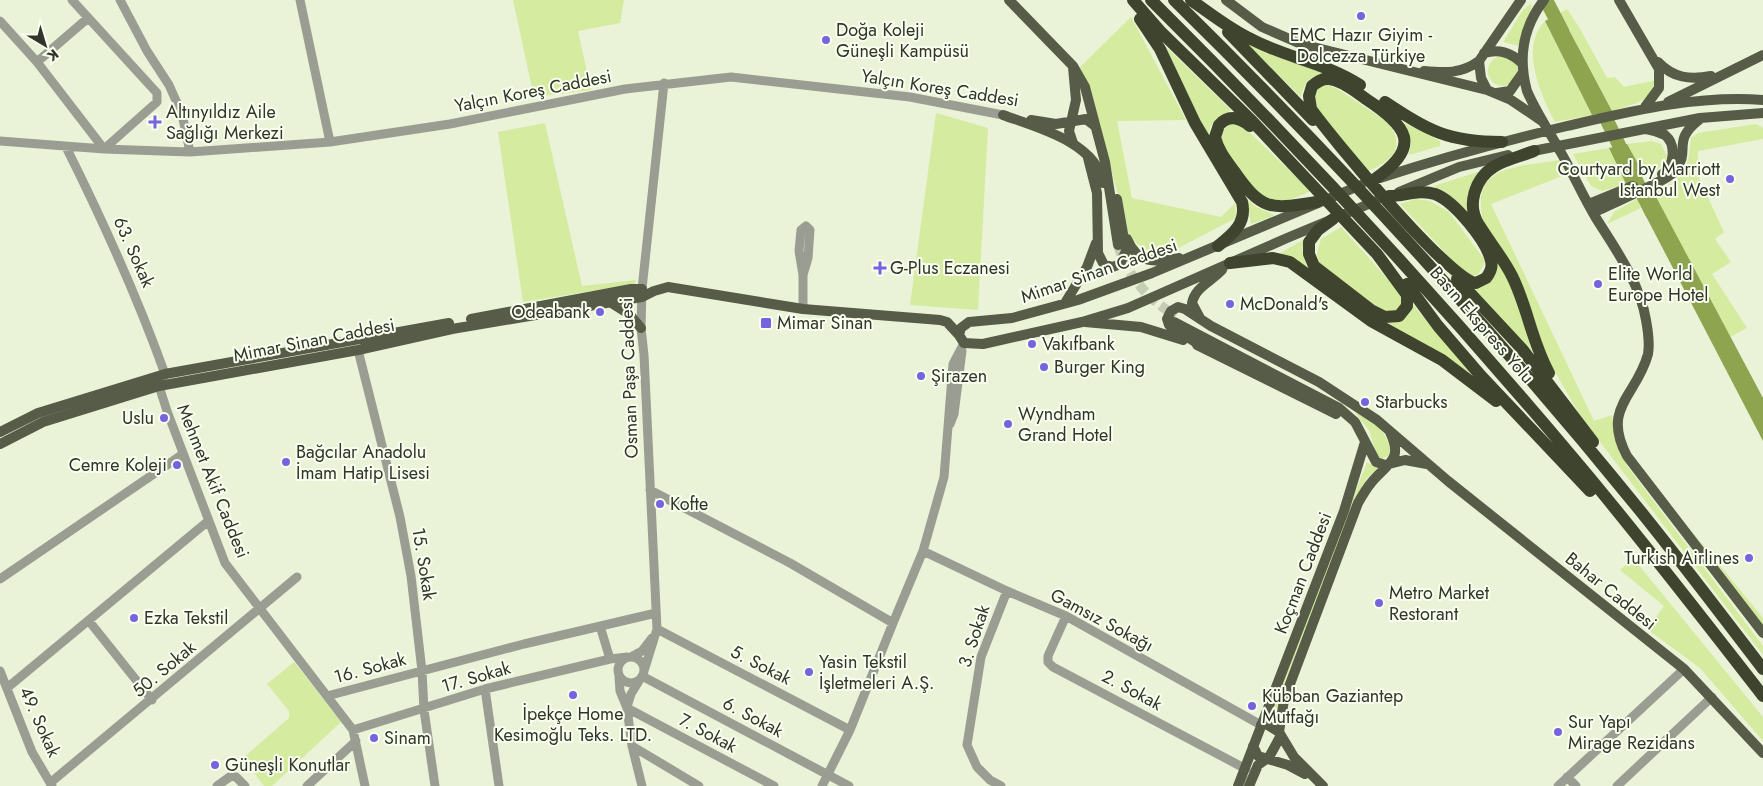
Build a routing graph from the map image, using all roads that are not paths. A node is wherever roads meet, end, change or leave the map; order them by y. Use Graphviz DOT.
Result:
graph roads {
  1 [pos="72,0"];
  2 [pos="120,0"];
  3 [pos="300,0"];
  4 [pos="1009,0"];
  5 [pos="1127,0"];
  6 [pos="1133,0"];
  7 [pos="1151,0"];
  8 [pos="1174,0"];
  9 [pos="1191,0"];
  10 [pos="1226,0"];
  11 [pos="1521,0"];
  12 [pos="1544,0"];
  13 [pos="1620,0"];
  14 [pos="88,18"];
  15 [pos="0,21"];
  16 [pos="1763,55"];
  17 [pos="1481,57"];
  18 [pos="1654,57"];
  19 [pos="37,62"];
  20 [pos="1522,63"];
  21 [pos="157,66"];
  22 [pos="1073,66"];
  23 [pos="1398,68"];
  24 [pos="1722,73"];
  25 [pos="1522,74"];
  26 [pos="142,78"];
  27 [pos="664,84"];
  28 [pos="1492,92"];
  29 [pos="1763,100"];
  30 [pos="1662,105"];
  31 [pos="1645,108"];
  32 [pos="1762,114"];
  33 [pos="1003,115"];
  34 [pos="1700,118"];
  35 [pos="1071,122"];
  36 [pos="1545,123"];
  37 [pos="1642,128"];
  38 [pos="1097,132"];
  39 [pos="0,141"];
  40 [pos="330,142"];
  41 [pos="1073,142"];
  42 [pos="1270,142"];
  43 [pos="1502,142"];
  44 [pos="1339,146"];
  45 [pos="66,147"];
  46 [pos="104,149"];
  47 [pos="1534,151"];
  48 [pos="190,152"];
  49 [pos="1088,158"];
  50 [pos="1663,176"];
  51 [pos="1375,179"];
  52 [pos="1389,196"];
  53 [pos="1317,202"];
  54 [pos="1591,208"];
  55 [pos="1332,219"];
  56 [pos="1124,232"];
  57 [pos="1098,240"];
  58 [pos="1118,245"];
  59 [pos="1218,246"];
  60 [pos="1432,248"];
  61 [pos="1377,254"];
  62 [pos="1195,256"];
  63 [pos="1117,258"];
  64 [pos="1230,263"];
  65 [pos="803,275"];
  66 [pos="642,293"];
  67 [pos="610,302"];
  68 [pos="1065,304"];
  69 [pos="803,308"];
  70 [pos="1202,321"];
  71 [pos="1082,322"];
  72 [pos="641,328"];
  73 [pos="962,342"];
  74 [pos="1203,347"];
  75 [pos="358,350"];
  76 [pos="165,374"];
  77 [pos="159,386"];
  78 [pos="1361,410"];
  79 [pos="1570,412"];
  80 [pos="1532,429"];
  81 [pos="1360,431"];
  82 [pos="0,432"];
  83 [pos="1389,432"];
  84 [pos="1364,442"];
  85 [pos="0,444"];
  86 [pos="183,454"];
  87 [pos="1391,463"];
  88 [pos="1428,464"];
  89 [pos="650,490"];
  90 [pos="1642,513"];
  91 [pos="207,522"];
  92 [pos="1643,543"];
  93 [pos="923,551"];
  94 [pos="297,577"];
  95 [pos="0,579"];
  96 [pos="1007,591"];
  97 [pos="260,610"];
  98 [pos="656,613"];
  99 [pos="1066,616"];
  100 [pos="89,621"];
  101 [pos="893,623"];
  102 [pos="600,626"];
  103 [pos="656,629"];
  104 [pos="1763,633"];
  105 [pos="629,657"];
  106 [pos="610,659"];
  107 [pos="597,662"];
  108 [pos="1684,669"];
  109 [pos="1763,669"];
  110 [pos="0,671"];
  111 [pos="422,671"];
  112 [pos="618,675"];
  113 [pos="642,676"];
  114 [pos="7,688"];
  115 [pos="485,689"];
  116 [pos="327,696"];
  117 [pos="1763,696"];
  118 [pos="1712,697"];
  119 [pos="152,700"];
  120 [pos="627,708"];
  121 [pos="424,710"];
  122 [pos="1261,725"];
  123 [pos="353,730"];
  124 [pos="850,730"];
  125 [pos="1279,735"];
  126 [pos="356,741"];
  127 [pos="632,746"];
  128 [pos="1254,746"];
  129 [pos="1763,753"];
  130 [pos="1267,760"];
  131 [pos="1246,769"];
  132 [pos="828,774"];
  133 [pos="1567,778"];
  134 [pos="51,784"];
  135 [pos="1321,784"];
  136 [pos="217,786"];
  137 [pos="246,786"];
  138 [pos="307,786"];
  139 [pos="366,786"];
  140 [pos="435,786"];
  141 [pos="499,786"];
  142 [pos="642,786"];
  143 [pos="699,786"];
  144 [pos="774,786"];
  145 [pos="822,786"];
  146 [pos="849,786"];
  147 [pos="1001,786"];
  148 [pos="1238,786"];
  149 [pos="1249,786"];
  150 [pos="1558,786"];
  151 [pos="1576,786"];
  152 [pos="1618,786"];
  1 -- 14 [label="street"];
  2 -- 21 [label="street"];
  3 -- 40 [label="street"];
  4 -- 22 [label="main road"];
  5 -- 59 [label="highway"];
  6 -- 42 [label="highway"];
  7 -- 92 [label="highway, Basın Ekspress Yolu"];
  8 -- 90 [label="highway, Basın Ekspress Yolu"];
  9 -- 43 [label="highway"];
  9 -- 44 [label="highway"];
  10 -- 23 [label="main road"];
  11 -- 17 [label="main road"];
  12 -- 20 [label="main road"];
  13 -- 18 [label="main road"];
  14 -- 19 [label="street"];
  14 -- 26 [label="street"];
  15 -- 19 [label="street"];
  16 -- 24 [label="main road"];
  17 -- 20 [label="main road"];
  17 -- 23 [label="main road"];
  17 -- 28 [label="main road"];
  18 -- 24 [label="main road"];
  18 -- 31 [label="main road"];
  19 -- 46 [label="street"];
  20 -- 25 [label="main road"];
  21 -- 26 [label="street"];
  21 -- 48 [label="street"];
  22 -- 35 [label="main road"];
  22 -- 38 [label="main road"];
  23 -- 28 [label="main road"];
  24 -- 30 [label="main road"];
  25 -- 28 [label="main road"];
  25 -- 36 [label="main road"];
  26 -- 46 [label="street"];
  27 -- 33 [label="street, Yalçın Koreş Caddesi"];
  27 -- 40 [label="street, Yalçın Koreş Caddesi"];
  27 -- 66 [label="street, Osman Paşa Caddesi"];
  28 -- 36 [label="main road"];
  29 -- 30 [label="main road"];
  30 -- 31 [label="main road, Mimar Sinan Caddesi"];
  31 -- 43 [label="main road, Mimar Sinan Caddesi"];
  32 -- 34 [label="main road"];
  33 -- 35 [label="main road, Yalçın Koreş Caddesi"];
  33 -- 41 [label="main road"];
  34 -- 37 [label="main road"];
  34 -- 50 [label="main road"];
  35 -- 38 [label="main road, Yalçın Koreş Caddesi"];
  35 -- 41 [label="main road"];
  36 -- 54 [label="main road"];
  37 -- 47 [label="main road"];
  37 -- 50 [label="main road"];
  38 -- 56 [label="main road"];
  38 -- 58 [label="main road"];
  39 -- 45 [label="street, Yalçın Koreş Caddesi"];
  40 -- 48 [label="street, Yalçın Koreş Caddesi"];
  41 -- 49 [label="main road"];
  42 -- 53 [label="highway"];
  42 -- 61 [label="highway"];
  43 -- 51 [label="main road, Mimar Sinan Caddesi"];
  44 -- 51 [label="highway"];
  44 -- 60 [label="highway"];
  45 -- 46 [label="street, Yalçın Koreş Caddesi"];
  45 -- 76 [label="street, 63. Sokak"];
  46 -- 48 [label="street, Yalçın Koreş Caddesi"];
  47 -- 52 [label="main road"];
  47 -- 79 [label="highway"];
  49 -- 57 [label="main road"];
  49 -- 63 [label="main road"];
  50 -- 54 [label="main road"];
  51 -- 53 [label="main road, Mimar Sinan Caddesi"];
  52 -- 55 [label="main road"];
  52 -- 60 [label="highway"];
  53 -- 59 [label="main road, Mimar Sinan Caddesi"];
  54 -- 104 [label="main road"];
  55 -- 61 [label="highway"];
  55 -- 64 [label="main road"];
  56 -- 57 [label="main road"];
  56 -- 62 [label="main road"];
  57 -- 68 [label="main road"];
  59 -- 62 [label="main road, Mimar Sinan Caddesi"];
  60 -- 79 [label="highway"];
  61 -- 80 [label="highway"];
  62 -- 68 [label="main road, Mimar Sinan Caddesi"];
  64 -- 70 [label="main road"];
  64 -- 71 [label="main road"];
  64 -- 80 [label="highway"];
  65 -- 69 [label="street"];
  66 -- 67 [label="main road, Mimar Sinan Caddesi"];
  66 -- 69 [label="main road"];
  66 -- 72 [label="street, Osman Paşa Caddesi"];
  66 -- 76 [label="main road, Mimar Sinan Caddesi"];
  67 -- 72 [label="main road"];
  67 -- 75 [label="main road, Mimar Sinan Caddesi"];
  68 -- 73 [label="main road, Mimar Sinan Caddesi"];
  69 -- 73 [label="main road"];
  70 -- 74 [label="main road"];
  70 -- 78 [label="main road"];
  71 -- 73 [label="main road"];
  71 -- 74 [label="main road"];
  72 -- 89 [label="street, Osman Paşa Caddesi"];
  73 -- 93 [label="street"];
  74 -- 81 [label="main road"];
  75 -- 77 [label="main road, Mimar Sinan Caddesi"];
  75 -- 111 [label="street, 15. Sokak"];
  76 -- 77 [label="street"];
  76 -- 82 [label="main road, Mimar Sinan Caddesi"];
  77 -- 85 [label="main road, Mimar Sinan Caddesi"];
  77 -- 86 [label="street, Mehmet Akif Caddesi"];
  78 -- 81 [label="main road"];
  78 -- 83 [label="main road"];
  79 -- 90 [label="highway"];
  80 -- 92 [label="highway"];
  81 -- 84 [label="main road"];
  83 -- 87 [label="main road"];
  83 -- 88 [label="main road, Bahar Caddesi"];
  84 -- 87 [label="main road"];
  84 -- 122 [label="main road, Koçman Caddesi"];
  86 -- 91 [label="street, Mehmet Akif Caddesi"];
  86 -- 95 [label="street"];
  87 -- 88 [label="main road"];
  87 -- 125 [label="main road, Koçman Caddesi"];
  88 -- 108 [label="main road, Bahar Caddesi"];
  89 -- 98 [label="street, Osman Paşa Caddesi"];
  89 -- 101 [label="street"];
  90 -- 109 [label="highway, Basın Ekspress Yolu"];
  91 -- 97 [label="street, Mehmet Akif Caddesi"];
  91 -- 100 [label="street"];
  92 -- 117 [label="highway, Basın Ekspress Yolu"];
  93 -- 96 [label="street, Gamsız Sokağı"];
  93 -- 101 [label="street"];
  94 -- 97 [label="street, 50. Sokak"];
  96 -- 99 [label="street, Gamsız Sokağı"];
  96 -- 147 [label="street, 3. Sokak"];
  97 -- 116 [label="street, Mehmet Akif Caddesi"];
  97 -- 119 [label="street, 50. Sokak"];
  98 -- 102 [label="street, 16. Sokak"];
  98 -- 103 [label="street, Osman Paşa Caddesi"];
  99 -- 122 [label="street, Gamsız Sokağı"];
  99 -- 131 [label="street, 2. Sokak"];
  100 -- 114 [label="street"];
  100 -- 119 [label="street"];
  101 -- 124 [label="street"];
  102 -- 106 [label="street"];
  102 -- 111 [label="street, 16. Sokak"];
  103 -- 105 [label="street"];
  103 -- 113 [label="street, Osman Paşa Caddesi"];
  103 -- 124 [label="street, 5. Sokak"];
  105 -- 106 [label="street, 17. Sokak"];
  105 -- 112 [label="street"];
  105 -- 113 [label="street"];
  106 -- 107 [label="street, 17. Sokak"];
  107 -- 112 [label="street"];
  107 -- 115 [label="street, 17. Sokak"];
  108 -- 118 [label="main road, Bahar Caddesi"];
  108 -- 133 [label="street"];
  110 -- 114 [label="street, 49. Sokak"];
  111 -- 116 [label="street, 16. Sokak"];
  111 -- 121 [label="street, 15. Sokak"];
  112 -- 113 [label="street"];
  112 -- 120 [label="street, Osman Paşa Caddesi"];
  113 -- 120 [label="street, Osman Paşa Caddesi"];
  113 -- 132 [label="street, 6. Sokak"];
  114 -- 134 [label="street, 49. Sokak"];
  115 -- 121 [label="street, 17. Sokak"];
  115 -- 141 [label="street"];
  116 -- 123 [label="street, Mehmet Akif Caddesi"];
  118 -- 129 [label="main road, Bahar Caddesi"];
  118 -- 152 [label="street"];
  119 -- 134 [label="street, 50. Sokak"];
  120 -- 127 [label="street, Osman Paşa Caddesi"];
  120 -- 144 [label="street, 7. Sokak"];
  121 -- 123 [label="street, 17. Sokak"];
  121 -- 140 [label="street, 15. Sokak"];
  122 -- 125 [label="main road"];
  122 -- 128 [label="main road, Koçman Caddesi"];
  123 -- 126 [label="street"];
  124 -- 132 [label="street"];
  125 -- 130 [label="main road, Koçman Caddesi"];
  125 -- 135 [label="main road"];
  126 -- 138 [label="street"];
  126 -- 139 [label="street"];
  127 -- 142 [label="street, Osman Paşa Caddesi"];
  127 -- 143 [label="street"];
  128 -- 130 [label="main road"];
  128 -- 131 [label="main road"];
  130 -- 135 [label="main road"];
  130 -- 149 [label="main road"];
  131 -- 148 [label="main road"];
  132 -- 145 [label="street"];
  132 -- 146 [label="street, 6. Sokak"];
  133 -- 150 [label="street"];
  133 -- 151 [label="street"];
  136 -- 137 [label="street"];
}
